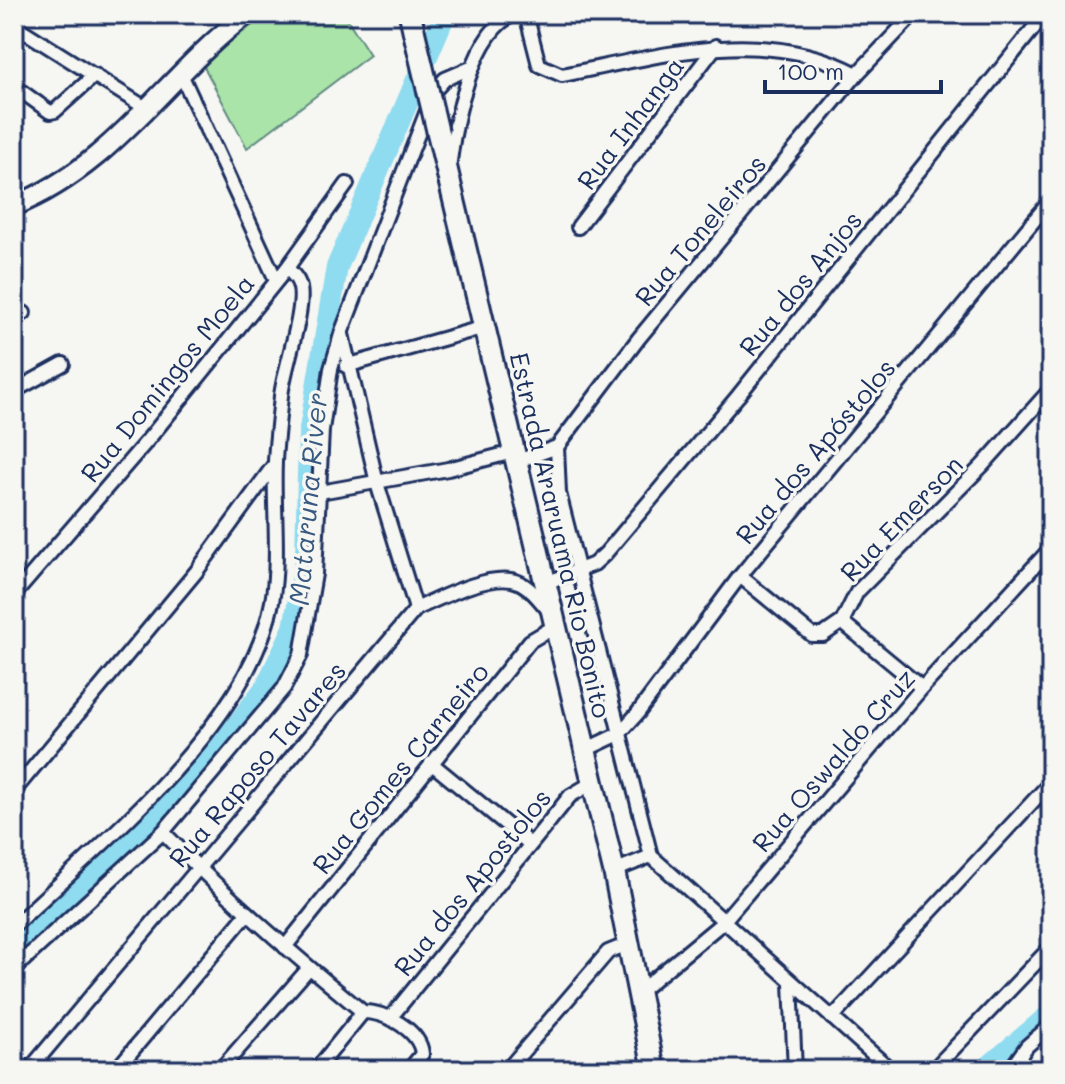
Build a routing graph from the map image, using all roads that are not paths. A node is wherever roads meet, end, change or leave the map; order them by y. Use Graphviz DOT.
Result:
graph roads {
  1 [pos="247,14"];
  2 [pos="515,14"];
  3 [pos="526,14"];
  4 [pos="914,14"];
  5 [pos="1045,14"];
  6 [pos="412,23"];
  7 [pos="14,25"];
  8 [pos="716,46"];
  9 [pos="473,67"];
  10 [pos="181,74"];
  11 [pos="857,74"];
  12 [pos="95,75"];
  13 [pos="14,86"];
  14 [pos="149,110"];
  15 [pos="448,176"];
  16 [pos="347,184"];
  17 [pos="1051,200"];
  18 [pos="14,206"];
  19 [pos="578,227"];
  20 [pos="287,268"];
  21 [pos="276,280"];
  22 [pos="485,327"];
  23 [pos="342,331"];
  24 [pos="63,364"];
  25 [pos="351,365"];
  26 [pos="331,369"];
  27 [pos="1051,389"];
  28 [pos="14,391"];
  29 [pos="557,447"];
  30 [pos="514,457"];
  31 [pos="274,465"];
  32 [pos="377,483"];
  33 [pos="320,492"];
  34 [pos="1051,548"];
  35 [pos="581,569"];
  36 [pos="740,576"];
  37 [pos="546,583"];
  38 [pos="14,595"];
  39 [pos="416,609"];
  40 [pos="556,622"];
  41 [pos="842,622"];
  42 [pos="922,688"];
  43 [pos="619,734"];
  44 [pos="585,750"];
  45 [pos="431,763"];
  46 [pos="1051,782"];
  47 [pos="592,783"];
  48 [pos="14,791"];
  49 [pos="163,832"];
  50 [pos="530,844"];
  51 [pos="651,856"];
  52 [pos="199,869"];
  53 [pos="614,871"];
  54 [pos="246,915"];
  55 [pos="722,923"];
  56 [pos="14,926"];
  57 [pos="630,943"];
  58 [pos="285,947"];
  59 [pos="1051,947"];
  60 [pos="309,968"];
  61 [pos="14,969"];
  62 [pos="791,983"];
  63 [pos="640,991"];
  64 [pos="363,1012"];
  65 [pos="391,1017"];
  66 [pos="832,1018"];
  67 [pos="1051,1025"];
  68 [pos="29,1070"];
  69 [pos="116,1070"];
  70 [pos="220,1070"];
  71 [pos="316,1070"];
  72 [pos="409,1070"];
  73 [pos="507,1070"];
  74 [pos="654,1070"];
  75 [pos="795,1070"];
  76 [pos="891,1070"];
  77 [pos="933,1070"];
  78 [pos="1010,1070"];
  1 -- 10 [label="street"];
  2 -- 9 [label="street"];
  3 -- 8 [label="street"];
  4 -- 11 [label="street, Rua Toneleiros"];
  5 -- 35 [label="street, Rua dos Anjos"];
  6 -- 15 [label="main road, Estrada Araruama Rio Bonito, bridge"];
  7 -- 12 [label="street"];
  8 -- 11 [label="street"];
  8 -- 19 [label="street, Rua Inhanga"];
  9 -- 15 [label="street"];
  9 -- 23 [label="street"];
  10 -- 14 [label="street"];
  10 -- 21 [label="street"];
  11 -- 29 [label="street, Rua Toneleiros"];
  12 -- 13 [label="street"];
  12 -- 14 [label="street"];
  14 -- 18 [label="street"];
  15 -- 22 [label="main road, Estrada Araruama Rio Bonito"];
  16 -- 20 [label="street, Rua Domingos Moela"];
  17 -- 36 [label="street, Rua dos Apóstolos"];
  20 -- 21 [label="street, Rua Domingos Moela"];
  20 -- 31 [label="street"];
  21 -- 38 [label="street, Rua Domingos Moela"];
  22 -- 25 [label="street"];
  22 -- 30 [label="main road, Estrada Araruama Rio Bonito"];
  23 -- 25 [label="street"];
  23 -- 26 [label="street"];
  24 -- 28 [label="street"];
  25 -- 26 [label="street"];
  25 -- 32 [label="street"];
  26 -- 33 [label="street"];
  27 -- 41 [label="street, Rua Emerson"];
  29 -- 30 [label="street"];
  29 -- 35 [label="street"];
  30 -- 32 [label="street"];
  30 -- 37 [label="main road, Estrada Araruama Rio Bonito"];
  31 -- 48 [label="street"];
  31 -- 56 [label="street"];
  32 -- 33 [label="street"];
  32 -- 39 [label="street"];
  33 -- 49 [label="street"];
  34 -- 42 [label="street, Rua Oswaldo Cruz"];
  35 -- 37 [label="street, Rua dos Anjos"];
  35 -- 43 [label="street"];
  36 -- 41 [label="street, Rua Emerson"];
  36 -- 43 [label="street, Rua dos Apóstolos"];
  37 -- 40 [label="main road, Estrada Araruama Rio Bonito"];
  39 -- 40 [label="street, Rua Raposo Tavares"];
  39 -- 52 [label="street, Rua Raposo Tavares"];
  40 -- 44 [label="main road, Estrada Araruama Rio Bonito"];
  40 -- 45 [label="street, Rua Gomes Carneiro"];
  41 -- 42 [label="street"];
  42 -- 55 [label="street, Rua Oswaldo Cruz"];
  43 -- 44 [label="street, Rua dos Apóstolos"];
  43 -- 51 [label="street"];
  44 -- 47 [label="main road, Estrada Araruama Rio Bonito"];
  45 -- 50 [label="street"];
  45 -- 58 [label="street, Rua Gomes Carneiro"];
  46 -- 66 [label="street"];
  47 -- 50 [label="street, Rua dos Apostolos"];
  47 -- 53 [label="main road, Estrada Araruama Rio Bonito"];
  49 -- 52 [label="street"];
  49 -- 61 [label="street"];
  50 -- 65 [label="street, Rua dos Apostolos"];
  51 -- 53 [label="street"];
  51 -- 55 [label="street"];
  52 -- 54 [label="street"];
  52 -- 68 [label="street, Rua Raposo Tavares"];
  53 -- 57 [label="main road, Estrada Araruama Rio Bonito"];
  54 -- 58 [label="street"];
  54 -- 69 [label="street"];
  55 -- 62 [label="street"];
  55 -- 63 [label="street, Rua Oswaldo Cruz"];
  57 -- 63 [label="main road, Estrada Araruama Rio Bonito"];
  57 -- 73 [label="street"];
  58 -- 60 [label="street"];
  59 -- 77 [label="street"];
  60 -- 64 [label="street"];
  60 -- 70 [label="street"];
  62 -- 66 [label="street"];
  62 -- 75 [label="street"];
  63 -- 74 [label="main road, Estrada Araruama Rio Bonito"];
  64 -- 65 [label="street"];
  64 -- 71 [label="street"];
  65 -- 72 [label="street"];
  66 -- 76 [label="street"];
  67 -- 78 [label="street"];
}
